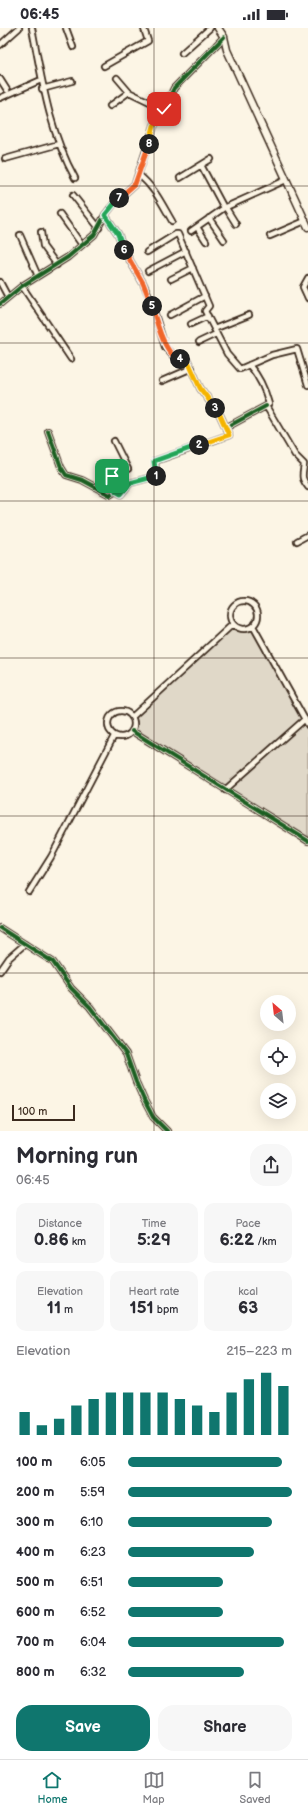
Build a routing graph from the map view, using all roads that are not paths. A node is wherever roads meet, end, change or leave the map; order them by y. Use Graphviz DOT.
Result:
graph roads {
  1 [pos="19,28"];
  2 [pos="32,28"];
  3 [pos="66,28"];
  4 [pos="144,28"];
  5 [pos="210,28"];
  6 [pos="218,28"];
  7 [pos="224,37"];
  8 [pos="0,45"];
  9 [pos="73,47"];
  10 [pos="182,52"];
  11 [pos="104,66"];
  12 [pos="117,78"];
  13 [pos="0,79"];
  14 [pos="41,80"];
  15 [pos="72,81"];
  16 [pos="42,89"];
  17 [pos="7,90"];
  18 [pos="129,92"];
  19 [pos="0,98"];
  20 [pos="110,106"];
  21 [pos="164,109"];
  22 [pos="59,144"];
  23 [pos="5,159"];
  24 [pos="211,159"];
  25 [pos="201,165"];
  26 [pos="139,175"];
  27 [pos="75,178"];
  28 [pos="180,178"];
  29 [pos="286,180"];
  30 [pos="73,194"];
  31 [pos="225,208"];
  32 [pos="60,214"];
  33 [pos="105,215"];
  34 [pos="208,218"];
  35 [pos="172,221"];
  36 [pos="236,224"];
  37 [pos="307,224"];
  38 [pos="197,227"];
  39 [pos="99,228"];
  40 [pos="191,231"];
  41 [pos="41,232"];
  42 [pos="20,235"];
  43 [pos="270,236"];
  44 [pos="206,240"];
  45 [pos="224,240"];
  46 [pos="82,245"];
  47 [pos="186,251"];
  48 [pos="147,252"];
  49 [pos="57,265"];
  50 [pos="193,268"];
  51 [pos="148,271"];
  52 [pos="38,276"];
  53 [pos="171,278"];
  54 [pos="308,278"];
  55 [pos="0,282"];
  56 [pos="22,286"];
  57 [pos="205,296"];
  58 [pos="8,297"];
  59 [pos="308,298"];
  60 [pos="0,304"];
  61 [pos="170,315"];
  62 [pos="249,315"];
  63 [pos="208,316"];
  64 [pos="191,324"];
  65 [pos="215,331"];
  66 [pos="199,342"];
  67 [pos="70,359"];
  68 [pos="249,365"];
  69 [pos="192,368"];
  70 [pos="162,381"];
  71 [pos="308,384"];
  72 [pos="266,406"];
  73 [pos="226,428"];
  74 [pos="48,432"];
  75 [pos="114,441"];
  76 [pos="308,487"];
  77 [pos="116,491"];
  78 [pos="308,535"];
  79 [pos="297,541"];
  80 [pos="234,624"];
  81 [pos="252,626"];
  82 [pos="132,717"];
  83 [pos="305,719"];
  84 [pos="308,725"];
  85 [pos="132,731"];
  86 [pos="114,736"];
  87 [pos="225,790"];
  88 [pos="308,841"];
  89 [pos="30,892"];
  90 [pos="0,928"];
  91 [pos="25,944"];
  92 [pos="0,971"];
  93 [pos="167,1131"];
  1 -- 8 [label="street"];
  2 -- 14 [label="street"];
  3 -- 9 [label="street"];
  4 -- 11 [label="street"];
  5 -- 10 [label="street"];
  6 -- 7 [label="main road"];
  7 -- 21 [label="street"];
  7 -- 29 [label="main road"];
  12 -- 18 [label="street"];
  13 -- 17 [label="street"];
  14 -- 16 [label="street"];
  14 -- 19 [label="street"];
  15 -- 16 [label="street"];
  16 -- 22 [label="street"];
  18 -- 20 [label="street"];
  18 -- 21 [label="street"];
  21 -- 26 [label="street"];
  22 -- 23 [label="street"];
  22 -- 27 [label="street"];
  24 -- 25 [label="street"];
  25 -- 28 [label="street"];
  25 -- 31 [label="street"];
  26 -- 33 [label="street"];
  26 -- 35 [label="street"];
  29 -- 31 [label="street"];
  29 -- 37 [label="main road"];
  30 -- 39 [label="street"];
  31 -- 34 [label="street"];
  31 -- 36 [label="street"];
  32 -- 46 [label="street"];
  33 -- 39 [label="street"];
  33 -- 69 [label="street"];
  34 -- 38 [label="street"];
  34 -- 45 [label="street"];
  37 -- 43 [label="street"];
  38 -- 40 [label="street"];
  38 -- 44 [label="street"];
  39 -- 46 [label="street"];
  41 -- 49 [label="street"];
  42 -- 52 [label="street"];
  46 -- 49 [label="street"];
  47 -- 48 [label="street"];
  47 -- 50 [label="street"];
  47 -- 51 [label="street"];
  49 -- 52 [label="street"];
  50 -- 53 [label="street"];
  50 -- 57 [label="street"];
  52 -- 56 [label="street"];
  54 -- 59 [label="street"];
  55 -- 58 [label="street"];
  56 -- 58 [label="street"];
  56 -- 67 [label="street"];
  57 -- 61 [label="street"];
  57 -- 63 [label="street"];
  58 -- 60 [label="street"];
  62 -- 65 [label="street"];
  63 -- 64 [label="street"];
  63 -- 65 [label="street"];
  65 -- 66 [label="street"];
  65 -- 68 [label="street"];
  68 -- 71 [label="street"];
  68 -- 72 [label="street"];
  69 -- 70 [label="street"];
  69 -- 73 [label="street"];
  72 -- 73 [label="street"];
  72 -- 76 [label="street"];
  73 -- 77 [label="street"];
  74 -- 77 [label="street"];
  75 -- 77 [label="street"];
  78 -- 79 [label="street"];
  80 -- 81 [label="street"];
  80 -- 81 [label="street"];
  80 -- 82 [label="street"];
  81 -- 83 [label="street"];
  82 -- 85 [label="street"];
  82 -- 86 [label="street"];
  83 -- 84 [label="street"];
  83 -- 87 [label="street"];
  85 -- 86 [label="street"];
  85 -- 87 [label="street"];
  86 -- 89 [label="street"];
  87 -- 88 [label="street"];
  90 -- 91 [label="street"];
  91 -- 92 [label="street"];
  91 -- 93 [label="street"];
}
